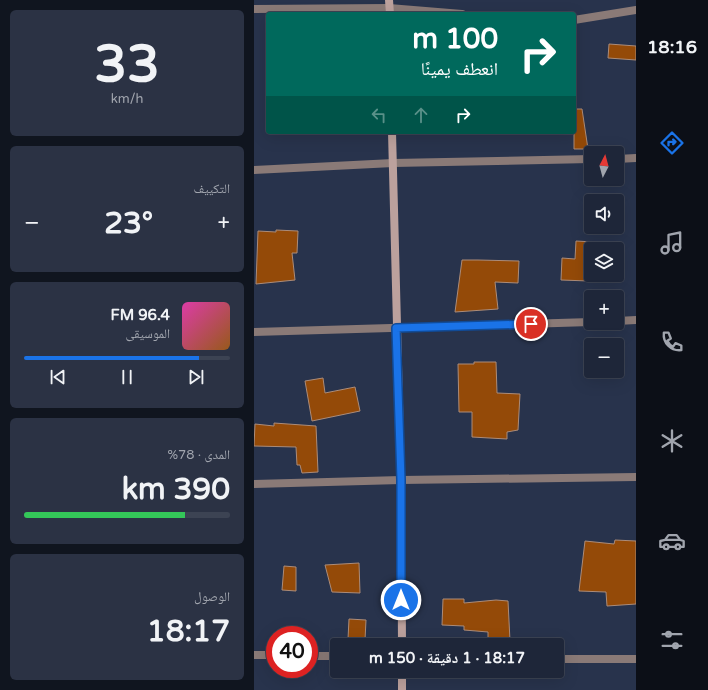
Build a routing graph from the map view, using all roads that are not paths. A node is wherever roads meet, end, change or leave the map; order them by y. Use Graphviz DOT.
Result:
graph roads {
  1 [pos="389,7"];
  2 [pos="254,9"];
  3 [pos="636,10"];
  4 [pos="441,12"];
  5 [pos="576,20"];
  6 [pos="392,134"];
  7 [pos="636,158"];
  8 [pos="584,159"];
  9 [pos="624,159"];
  10 [pos="393,163"];
  11 [pos="254,170"];
  12 [pos="636,320"];
  13 [pos="624,321"];
  14 [pos="584,322"];
  15 [pos="396,328"];
  16 [pos="254,332"];
  17 [pos="636,477"];
  18 [pos="401,480"];
  19 [pos="254,484"];
  20 [pos="402,638"];
  21 [pos="254,655"];
  22 [pos="266,655"];
  23 [pos="318,656"];
  24 [pos="330,656"];
  25 [pos="564,659"];
  26 [pos="636,659"];
  27 [pos="402,678"];
  28 [pos="402,690"];
  1 -- 2 [label="street"];
  1 -- 4 [label="street"];
  3 -- 5 [label="street"];
  6 -- 10 [label="street"];
  7 -- 9 [label="street"];
  8 -- 10 [label="street"];
  10 -- 11 [label="street"];
  10 -- 15 [label="street"];
  12 -- 13 [label="street"];
  14 -- 15 [label="street"];
  15 -- 16 [label="street"];
  15 -- 18 [label="street"];
  17 -- 18 [label="street"];
  18 -- 19 [label="street"];
  18 -- 20 [label="street"];
  21 -- 22 [label="street"];
  23 -- 24 [label="street"];
  25 -- 26 [label="street"];
  27 -- 28 [label="street"];
}
